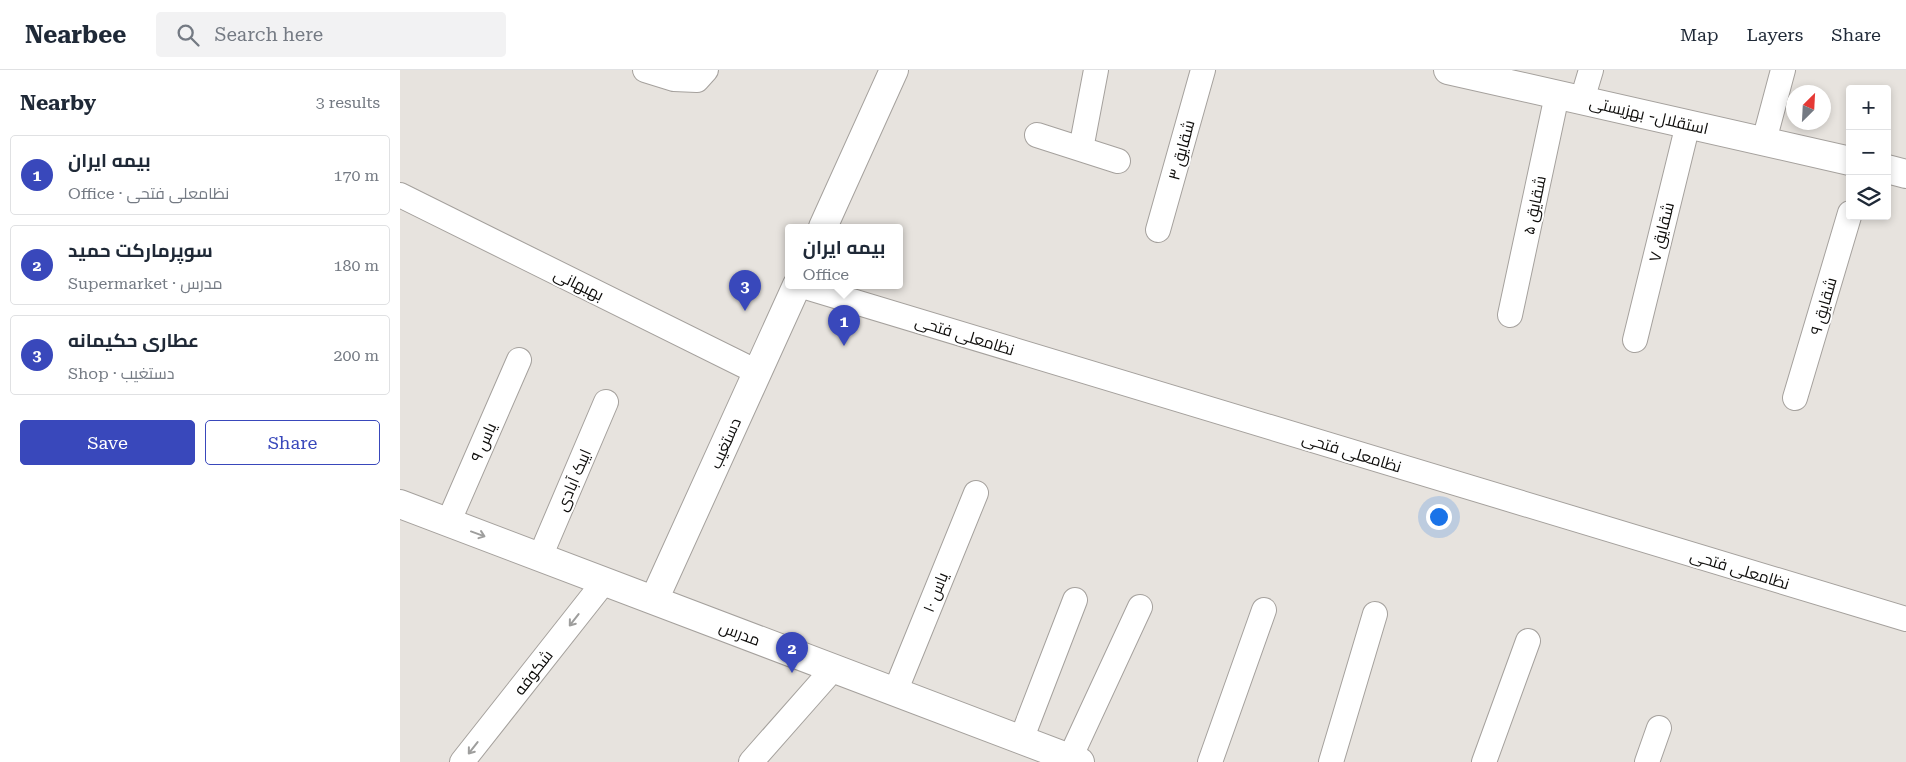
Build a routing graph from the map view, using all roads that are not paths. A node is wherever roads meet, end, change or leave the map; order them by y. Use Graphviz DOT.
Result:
graph roads {
  1 [pos="645,70"];
  2 [pos="706,70"];
  3 [pos="894,70"];
  4 [pos="1096,70"];
  5 [pos="1203,70"];
  6 [pos="1448,70"];
  7 [pos="1591,70"];
  8 [pos="1783,70"];
  9 [pos="1570,97"];
  10 [pos="1688,124"];
  11 [pos="1037,135"];
  12 [pos="1764,141"];
  13 [pos="1082,149"];
  14 [pos="1846,160"];
  15 [pos="1118,161"];
  16 [pos="1891,171"];
  17 [pos="1906,174"];
  18 [pos="400,195"];
  19 [pos="1848,220"];
  20 [pos="824,224"];
  21 [pos="1158,230"];
  22 [pos="796,289"];
  23 [pos="811,289"];
  24 [pos="1510,315"];
  25 [pos="1635,340"];
  26 [pos="519,360"];
  27 [pos="757,372"];
  28 [pos="1795,398"];
  29 [pos="606,402"];
  30 [pos="976,493"];
  31 [pos="402,509"];
  32 [pos="448,523"];
  33 [pos="540,557"];
  34 [pos="604,582"];
  35 [pos="654,600"];
  36 [pos="1075,600"];
  37 [pos="1140,607"];
  38 [pos="1264,610"];
  39 [pos="1375,614"];
  40 [pos="1906,619"];
  41 [pos="1528,641"];
  42 [pos="833,668"];
  43 [pos="895,692"];
  44 [pos="1659,728"];
  45 [pos="1021,740"];
  46 [pos="1072,761"];
  47 [pos="462,762"];
  48 [pos="751,762"];
  49 [pos="1210,762"];
  50 [pos="1330,762"];
  51 [pos="1484,762"];
  52 [pos="1647,762"];
  1 -- 2 [label="street"];
  3 -- 20 [label="street"];
  4 -- 13 [label="street"];
  5 -- 21 [label="street, شقایق ۳"];
  6 -- 9 [label="street, استقلال- بهزیستی"];
  7 -- 9 [label="street, شقایق ۵"];
  8 -- 12 [label="street"];
  9 -- 10 [label="street, استقلال- بهزیستی"];
  9 -- 24 [label="street, شقایق ۵"];
  10 -- 12 [label="street, استقلال- بهزیستی"];
  10 -- 25 [label="street, شقایق ۷"];
  11 -- 13 [label="street"];
  12 -- 14 [label="street, استقلال- بهزیستی"];
  13 -- 15 [label="street"];
  16 -- 17 [label="street"];
  18 -- 27 [label="street, بهبهانی"];
  19 -- 28 [label="street, شقایق ۹"];
  22 -- 27 [label="street, دستغیب"];
  23 -- 40 [label="street, نظامعلی فتحی"];
  26 -- 32 [label="street, یاس ۹"];
  27 -- 35 [label="street, دستغیب"];
  29 -- 33 [label="street, ایبک آبادی"];
  30 -- 43 [label="street, یاس ۱۰"];
  31 -- 32 [label="street, مدرس"];
  32 -- 33 [label="street, مدرس, one-way"];
  33 -- 34 [label="street, مدرس"];
  34 -- 35 [label="street, مدرس"];
  34 -- 47 [label="street, شکوفه, one-way"];
  35 -- 42 [label="street, مدرس"];
  36 -- 45 [label="street"];
  37 -- 46 [label="street"];
  38 -- 49 [label="street"];
  39 -- 50 [label="street"];
  41 -- 51 [label="street"];
  42 -- 43 [label="street, مدرس"];
  42 -- 48 [label="street"];
  43 -- 45 [label="street, مدرس"];
  44 -- 52 [label="street"];
  45 -- 46 [label="street, مدرس"];
}
